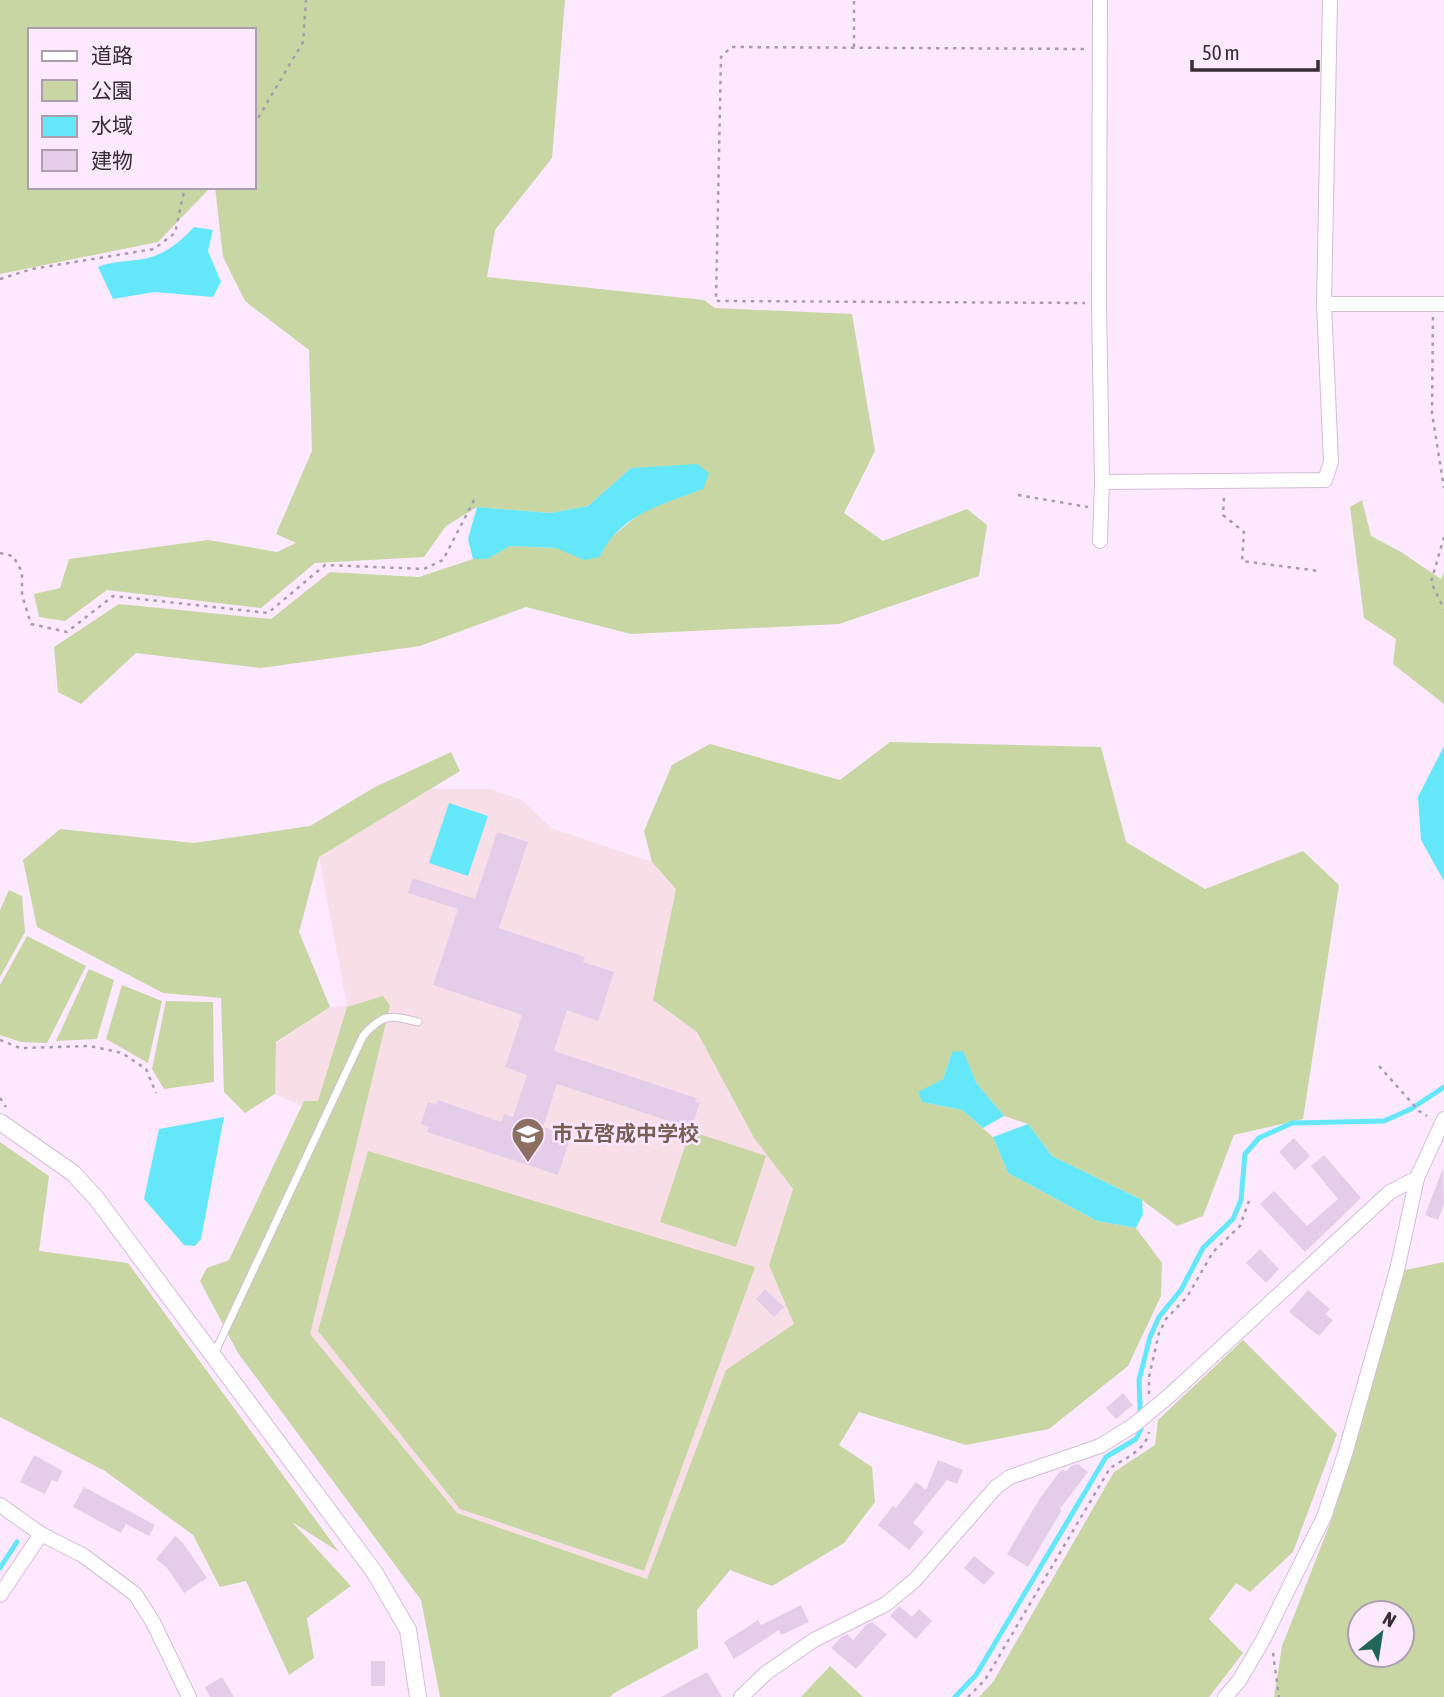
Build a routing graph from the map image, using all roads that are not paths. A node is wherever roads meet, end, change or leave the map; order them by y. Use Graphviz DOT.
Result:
graph roads {
  1 [pos="1100,0"];
  2 [pos="1330,0"];
  3 [pos="1324,304"];
  4 [pos="1439,304"];
  5 [pos="1102,482"];
  6 [pos="1100,541"];
  7 [pos="418,1022"];
  8 [pos="1444,1119"];
  9 [pos="0,1122"];
  10 [pos="1417,1178"];
  11 [pos="214,1355"];
  12 [pos="0,1506"];
  13 [pos="41,1534"];
  14 [pos="0,1595"];
  15 [pos="189,1697"];
  16 [pos="418,1697"];
  17 [pos="741,1697"];
  18 [pos="1225,1697"];
  1 -- 5 [label="street"];
  2 -- 3 [label="street"];
  3 -- 4 [label="street"];
  3 -- 5 [label="street"];
  5 -- 6 [label="street"];
  7 -- 11 [label="lane"];
  8 -- 10 [label="street"];
  9 -- 11 [label="street"];
  10 -- 17 [label="street"];
  10 -- 18 [label="street"];
  11 -- 16 [label="street"];
  12 -- 13 [label="street"];
  13 -- 14 [label="street"];
  13 -- 15 [label="street"];
}
